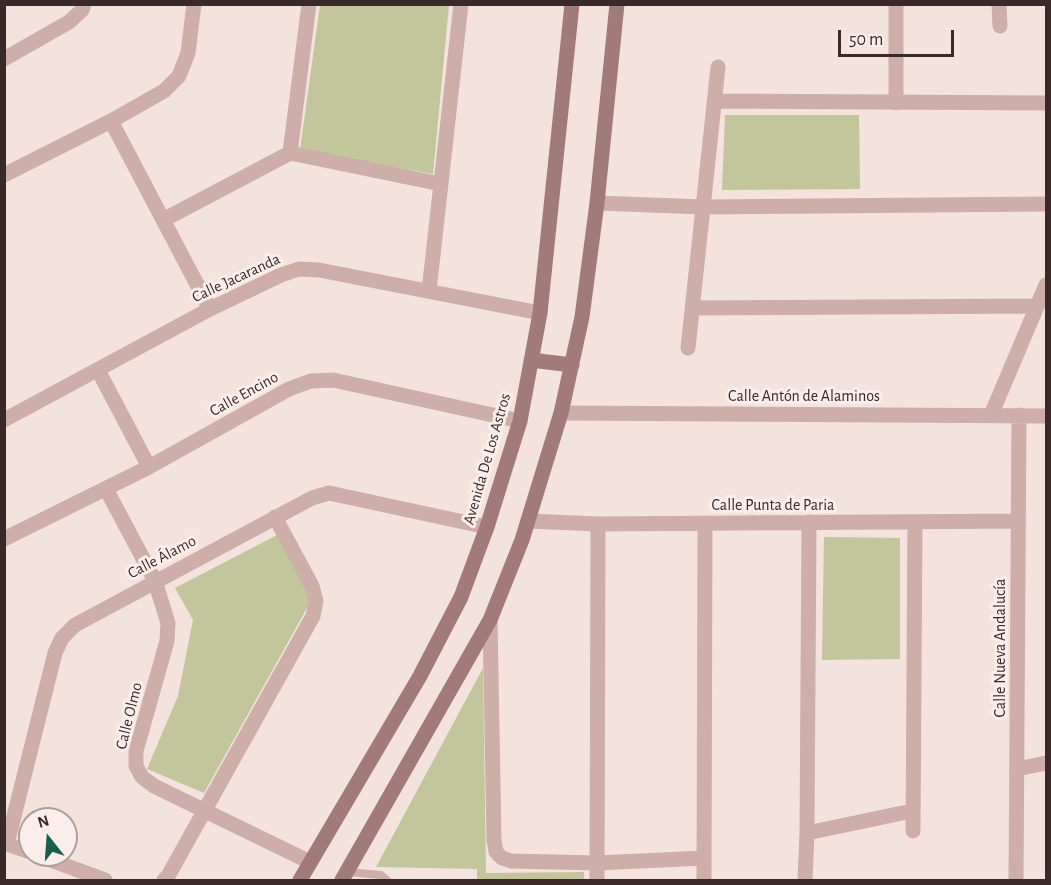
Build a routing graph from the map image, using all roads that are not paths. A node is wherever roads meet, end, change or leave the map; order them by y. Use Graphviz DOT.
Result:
graph roads {
  1 [pos="84,4"];
  2 [pos="194,4"];
  3 [pos="309,4"];
  4 [pos="461,4"];
  5 [pos="572,4"];
  6 [pos="617,4"];
  7 [pos="896,4"];
  8 [pos="999,4"];
  9 [pos="1000,26"];
  10 [pos="4,58"];
  11 [pos="718,68"];
  12 [pos="716,101"];
  13 [pos="896,103"];
  14 [pos="1047,103"];
  15 [pos="111,121"];
  16 [pos="290,153"];
  17 [pos="4,176"];
  18 [pos="441,184"];
  19 [pos="597,203"];
  20 [pos="1047,204"];
  21 [pos="704,207"];
  22 [pos="163,220"];
  23 [pos="1047,285"];
  24 [pos="429,291"];
  25 [pos="1037,306"];
  26 [pos="693,308"];
  27 [pos="210,309"];
  28 [pos="540,313"];
  29 [pos="688,348"];
  30 [pos="531,360"];
  31 [pos="572,365"];
  32 [pos="98,370"];
  33 [pos="561,413"];
  34 [pos="991,414"];
  35 [pos="1019,416"];
  36 [pos="1047,416"];
  37 [pos="4,420"];
  38 [pos="520,421"];
  39 [pos="149,467"];
  40 [pos="106,489"];
  41 [pos="275,517"];
  42 [pos="528,521"];
  43 [pos="1018,521"];
  44 [pos="809,522"];
  45 [pos="915,522"];
  46 [pos="705,523"];
  47 [pos="598,524"];
  48 [pos="487,527"];
  49 [pos="4,539"];
  50 [pos="154,581"];
  51 [pos="490,620"];
  52 [pos="1047,763"];
  53 [pos="1017,769"];
  54 [pos="205,809"];
  55 [pos="912,811"];
  56 [pos="913,831"];
  57 [pos="807,832"];
  58 [pos="6,843"];
  59 [pos="704,858"];
  60 [pos="310,862"];
  61 [pos="597,863"];
  62 [pos="68,867"];
  63 [pos="345,876"];
  64 [pos="101,880"];
  65 [pos="164,880"];
  66 [pos="300,880"];
  67 [pos="387,880"];
  68 [pos="597,880"];
  69 [pos="704,880"];
  70 [pos="805,880"];
  71 [pos="1016,880"];
  1 -- 10 [label="street"];
  2 -- 15 [label="street"];
  3 -- 16 [label="street"];
  4 -- 18 [label="street"];
  5 -- 28 [label="main road, Avenida De Los Astros"];
  6 -- 19 [label="main road"];
  7 -- 13 [label="street"];
  8 -- 9 [label="street"];
  11 -- 12 [label="street"];
  12 -- 13 [label="street"];
  12 -- 21 [label="street"];
  13 -- 14 [label="street"];
  15 -- 17 [label="street"];
  15 -- 22 [label="street"];
  16 -- 18 [label="street"];
  16 -- 22 [label="street"];
  18 -- 24 [label="street"];
  19 -- 21 [label="street"];
  19 -- 31 [label="main road"];
  20 -- 21 [label="street"];
  21 -- 26 [label="street"];
  22 -- 27 [label="street"];
  23 -- 25 [label="street"];
  24 -- 27 [label="street, Calle Jacaranda"];
  24 -- 28 [label="street, Calle Jacaranda"];
  25 -- 26 [label="street"];
  25 -- 34 [label="street"];
  26 -- 29 [label="street"];
  27 -- 32 [label="street, Calle Jacaranda"];
  28 -- 30 [label="main road, Avenida De Los Astros"];
  30 -- 31 [label="main road"];
  30 -- 38 [label="main road, Avenida De Los Astros"];
  31 -- 33 [label="main road"];
  32 -- 37 [label="street, Calle Jacaranda"];
  32 -- 39 [label="street"];
  33 -- 34 [label="street, Calle Antón de Alaminos"];
  33 -- 42 [label="main road"];
  34 -- 35 [label="street, Calle Antón de Alaminos"];
  35 -- 36 [label="street, Calle Antón de Alaminos"];
  35 -- 43 [label="street, Calle Nueva Andalucía"];
  38 -- 39 [label="street, Calle Encino"];
  38 -- 48 [label="main road, Avenida De Los Astros"];
  39 -- 40 [label="street, Calle Encino"];
  40 -- 49 [label="street, Calle Encino"];
  40 -- 50 [label="street, Calle Olmo"];
  41 -- 48 [label="street, Calle Álamo"];
  41 -- 50 [label="street, Calle Álamo"];
  41 -- 54 [label="street"];
  42 -- 47 [label="street, Calle Punta de Paria"];
  42 -- 51 [label="main road"];
  43 -- 45 [label="street, Calle Punta de Paria"];
  43 -- 53 [label="street, Calle Nueva Andalucía"];
  44 -- 45 [label="street, Calle Punta de Paria"];
  44 -- 46 [label="street, Calle Punta de Paria"];
  44 -- 57 [label="street"];
  45 -- 55 [label="street"];
  46 -- 47 [label="street, Calle Punta de Paria"];
  46 -- 59 [label="street"];
  47 -- 61 [label="street"];
  48 -- 60 [label="main road, Avenida De Los Astros"];
  50 -- 54 [label="street, Calle Olmo"];
  50 -- 58 [label="street, Calle Álamo"];
  51 -- 61 [label="street"];
  51 -- 63 [label="main road"];
  52 -- 53 [label="street"];
  53 -- 71 [label="street, Calle Nueva Andalucía"];
  54 -- 60 [label="street, Calle Olmo"];
  54 -- 65 [label="street"];
  55 -- 56 [label="street"];
  55 -- 57 [label="street"];
  57 -- 70 [label="street"];
  59 -- 61 [label="street"];
  59 -- 69 [label="street"];
  60 -- 66 [label="main road, Avenida De Los Astros"];
  61 -- 68 [label="street"];
  62 -- 64 [label="street"];
  63 -- 67 [label="lane"];
}
